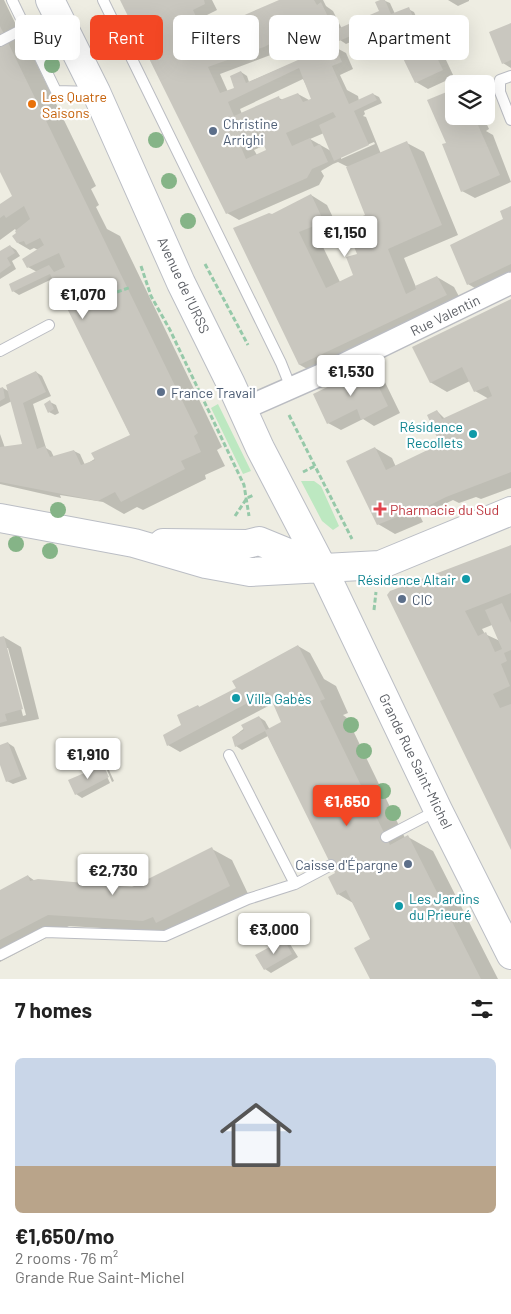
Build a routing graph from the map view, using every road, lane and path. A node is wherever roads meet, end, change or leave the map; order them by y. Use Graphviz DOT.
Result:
graph roads {
  1 [pos="12,0"];
  2 [pos="50,0"];
  3 [pos="103,0"];
  4 [pos="19,15"];
  5 [pos="15,34"];
  6 [pos="0,42"];
  7 [pos="41,60"];
  8 [pos="511,76"];
  9 [pos="96,92"];
  10 [pos="511,120"];
  11 [pos="511,283"];
  12 [pos="131,286"];
  13 [pos="116,292"];
  14 [pos="49,325"];
  15 [pos="0,351"];
  16 [pos="288,397"];
  17 [pos="243,409"];
  18 [pos="278,484"];
  19 [pos="511,510"];
  20 [pos="0,518"];
  21 [pos="353,540"];
  22 [pos="259,541"];
  23 [pos="134,543"];
  24 [pos="322,567"];
  25 [pos="376,587"];
  26 [pos="374,616"];
  27 [pos="229,755"];
  28 [pos="438,810"];
  29 [pos="386,837"];
  30 [pos="331,865"];
  31 [pos="295,884"];
  32 [pos="0,955"];
  33 [pos="511,955"];
  1 -- 4 [label="lane"];
  2 -- 9 [label="main road, Avenue de l'URSS"];
  3 -- 16 [label="lane"];
  5 -- 6 [label="lane"];
  7 -- 9 [label="lane"];
  8 -- 10 [label="lane"];
  9 -- 17 [label="main road, Avenue de l'URSS"];
  11 -- 16 [label="street, Rue Valentin"];
  12 -- 13 [label="path"];
  14 -- 15 [label="lane"];
  16 -- 17 [label="street, Rue Valentin"];
  16 -- 21 [label="path"];
  17 -- 18 [label="main road, Avenue de l'URSS"];
  18 -- 22 [label="main road"];
  18 -- 24 [label="main road, Avenue de l'URSS"];
  19 -- 24 [label="main road"];
  20 -- 23 [label="main road"];
  22 -- 23 [label="main road"];
  22 -- 24 [label="main road"];
  23 -- 24 [label="main road"];
  24 -- 28 [label="main road, Grande Rue Saint-Michel"];
  25 -- 26 [label="path"];
  27 -- 31 [label="lane"];
  28 -- 29 [label="lane"];
  28 -- 33 [label="main road, Grande Rue Saint-Michel"];
  30 -- 31 [label="lane"];
  31 -- 32 [label="lane"];
}
